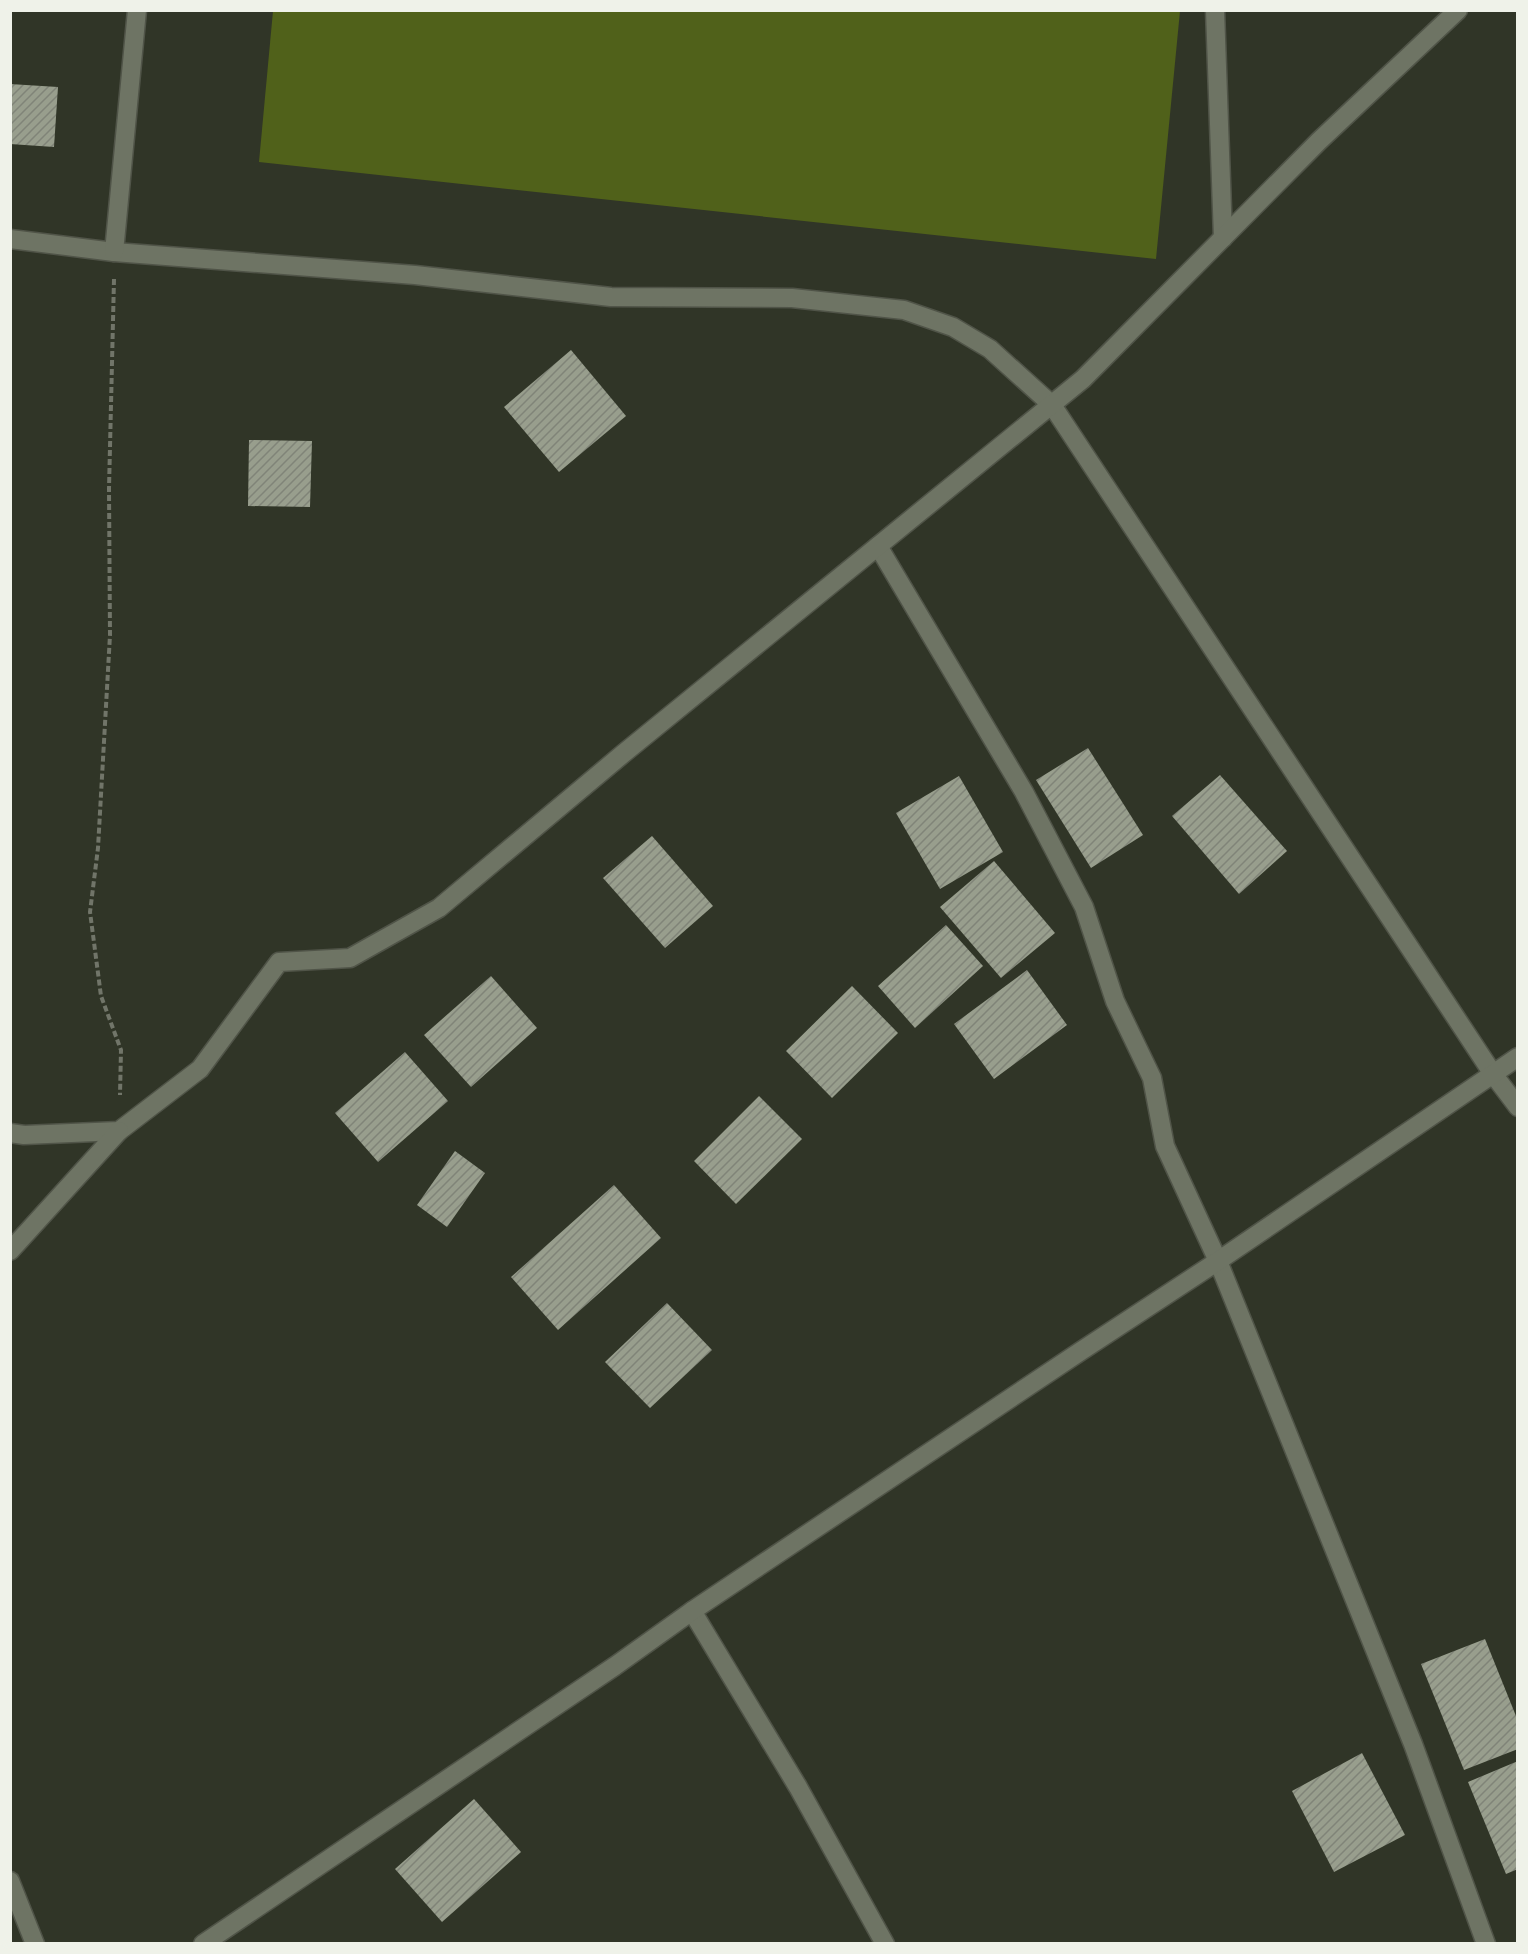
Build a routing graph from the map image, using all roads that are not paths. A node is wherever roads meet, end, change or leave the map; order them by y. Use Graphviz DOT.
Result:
graph roads {
  1 [pos="137,10"];
  2 [pos="1215,10"];
  3 [pos="1458,10"];
  4 [pos="1223,238"];
  5 [pos="10,239"];
  6 [pos="114,252"];
  7 [pos="1052,405"];
  8 [pos="878,546"];
  9 [pos="1518,1057"];
  10 [pos="1493,1074"];
  11 [pos="1518,1107"];
  12 [pos="119,1131"];
  13 [pos="10,1133"];
  14 [pos="10,1251"];
  15 [pos="1218,1261"];
  16 [pos="692,1611"];
  17 [pos="10,1881"];
  18 [pos="35,1944"];
  19 [pos="203,1944"];
  20 [pos="885,1944"];
  21 [pos="1486,1944"];
  1 -- 6 [label="street"];
  2 -- 4 [label="street"];
  3 -- 4 [label="street"];
  4 -- 7 [label="street"];
  5 -- 6 [label="street"];
  6 -- 7 [label="street"];
  7 -- 8 [label="street"];
  7 -- 10 [label="street"];
  8 -- 12 [label="street"];
  8 -- 15 [label="street"];
  9 -- 10 [label="street"];
  10 -- 11 [label="street"];
  10 -- 15 [label="street"];
  12 -- 13 [label="street"];
  12 -- 14 [label="street"];
  15 -- 16 [label="street"];
  15 -- 21 [label="street"];
  16 -- 19 [label="street"];
  16 -- 20 [label="street"];
  17 -- 18 [label="street"];
}
